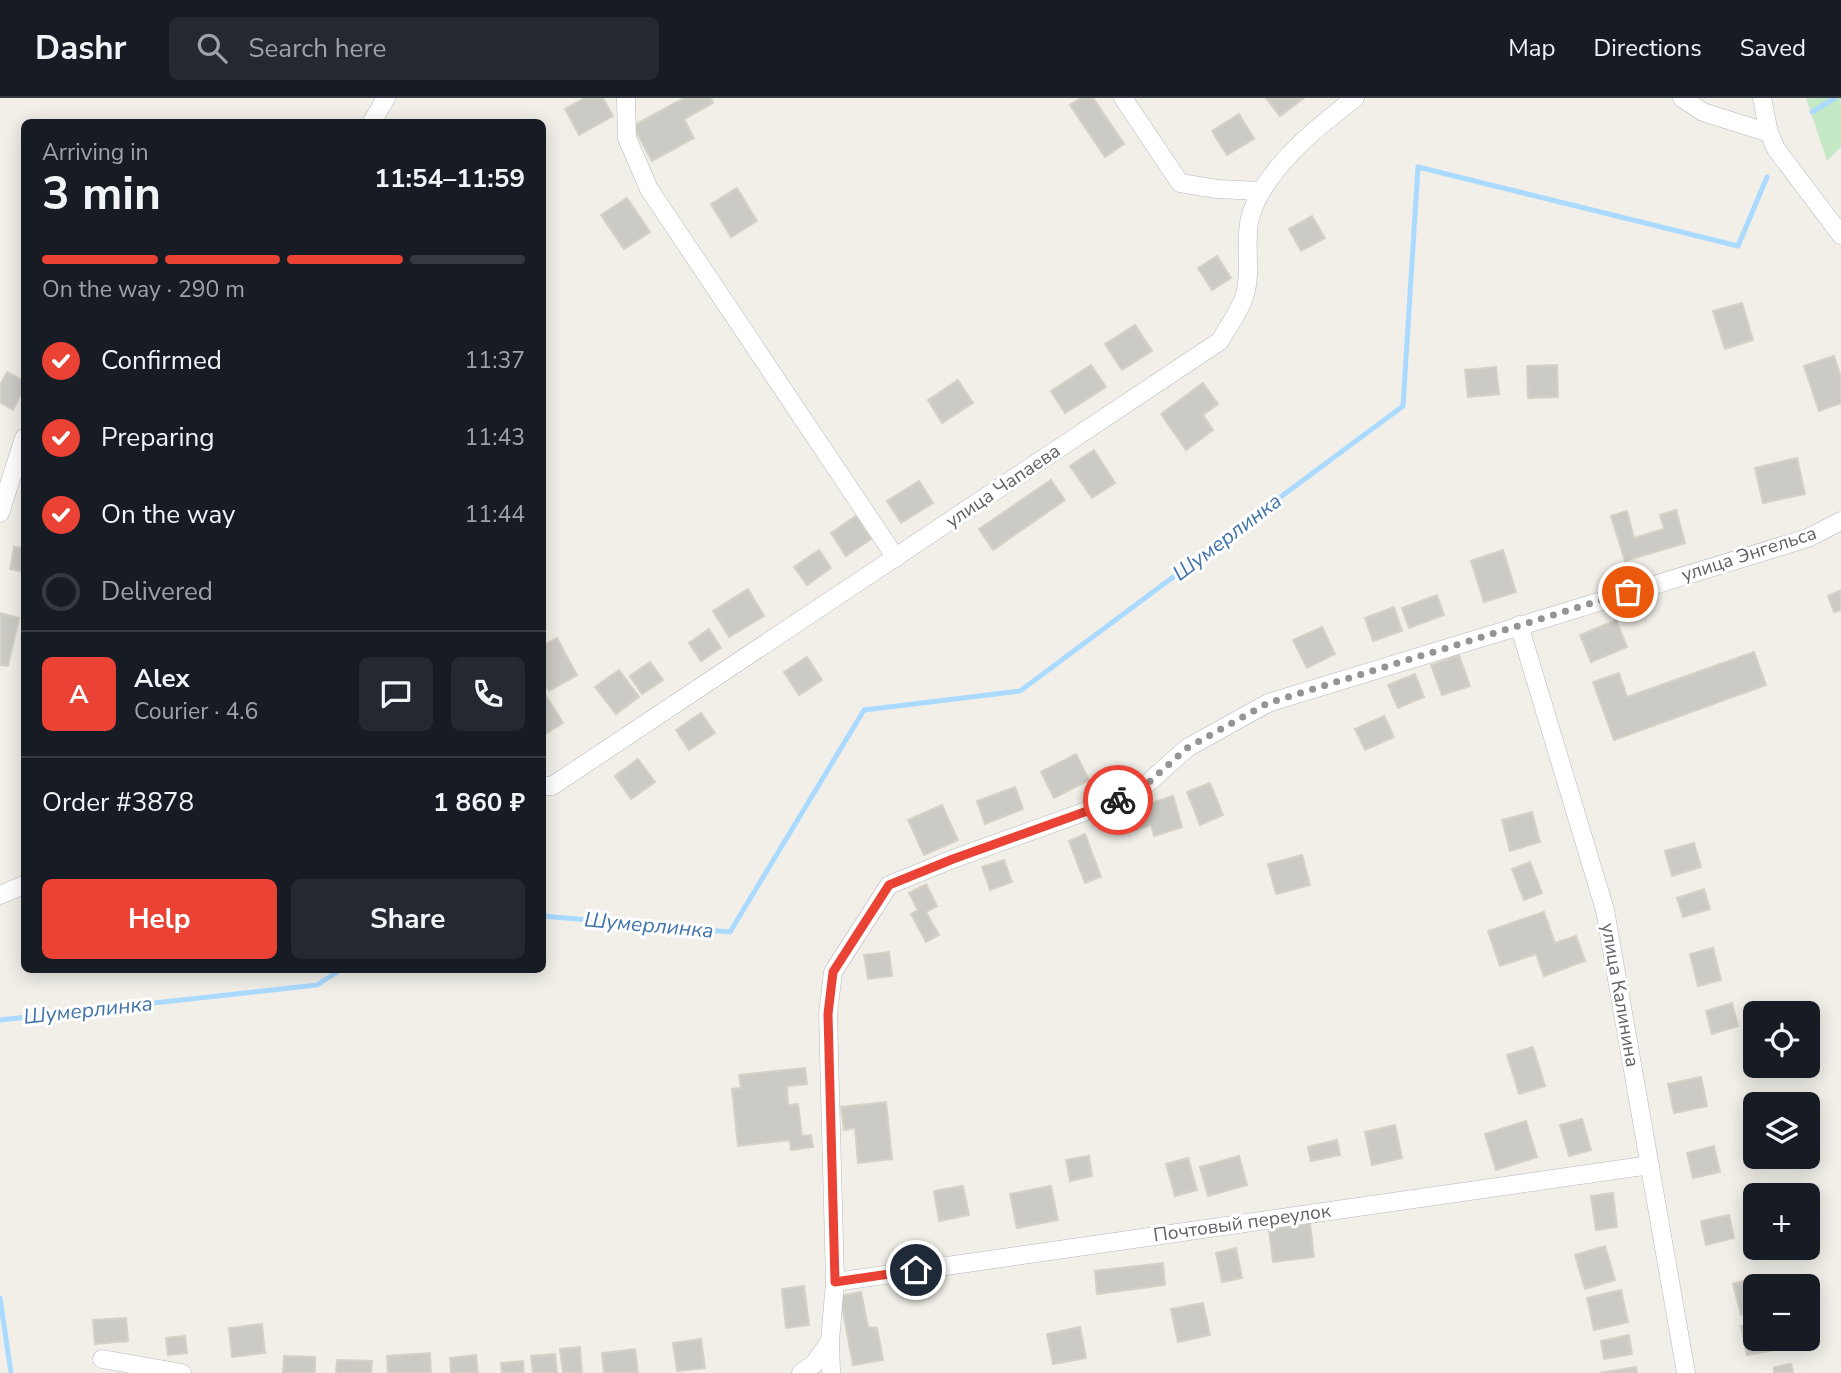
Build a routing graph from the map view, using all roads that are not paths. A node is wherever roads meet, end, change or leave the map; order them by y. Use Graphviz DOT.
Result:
graph roads {
  1 [pos="386,98"];
  2 [pos="626,98"];
  3 [pos="1123,98"];
  4 [pos="1355,98"];
  5 [pos="1682,98"];
  6 [pos="1762,98"];
  7 [pos="374,119"];
  8 [pos="1769,133"];
  9 [pos="1261,191"];
  10 [pos="1841,235"];
  11 [pos="21,447"];
  12 [pos="0,513"];
  13 [pos="1841,521"];
  14 [pos="896,558"];
  15 [pos="1519,625"];
  16 [pos="546,786"];
  17 [pos="21,886"];
  18 [pos="0,895"];
  19 [pos="1650,1165"];
  20 [pos="835,1282"];
  21 [pos="830,1341"];
  22 [pos="102,1359"];
  23 [pos="182,1373"];
  24 [pos="801,1373"];
  25 [pos="831,1373"];
  26 [pos="1686,1373"];
  1 -- 7 [label="street"];
  2 -- 14 [label="street"];
  3 -- 9 [label="street"];
  4 -- 9 [label="street, улица Чапаева"];
  5 -- 8 [label="street"];
  6 -- 8 [label="street"];
  8 -- 10 [label="street"];
  9 -- 14 [label="street, улица Чапаева"];
  11 -- 12 [label="street"];
  13 -- 15 [label="street, улица Энгельса"];
  14 -- 16 [label="street, улица Чапаева"];
  15 -- 19 [label="street, улица Калинина"];
  15 -- 20 [label="street, улица Энгельса"];
  17 -- 18 [label="street"];
  19 -- 20 [label="street, Почтовый переулок"];
  19 -- 26 [label="street, улица Калинина"];
  20 -- 21 [label="street, улица Энгельса"];
  21 -- 24 [label="street"];
  21 -- 25 [label="street, улица Энгельса"];
  22 -- 23 [label="street"];
}
